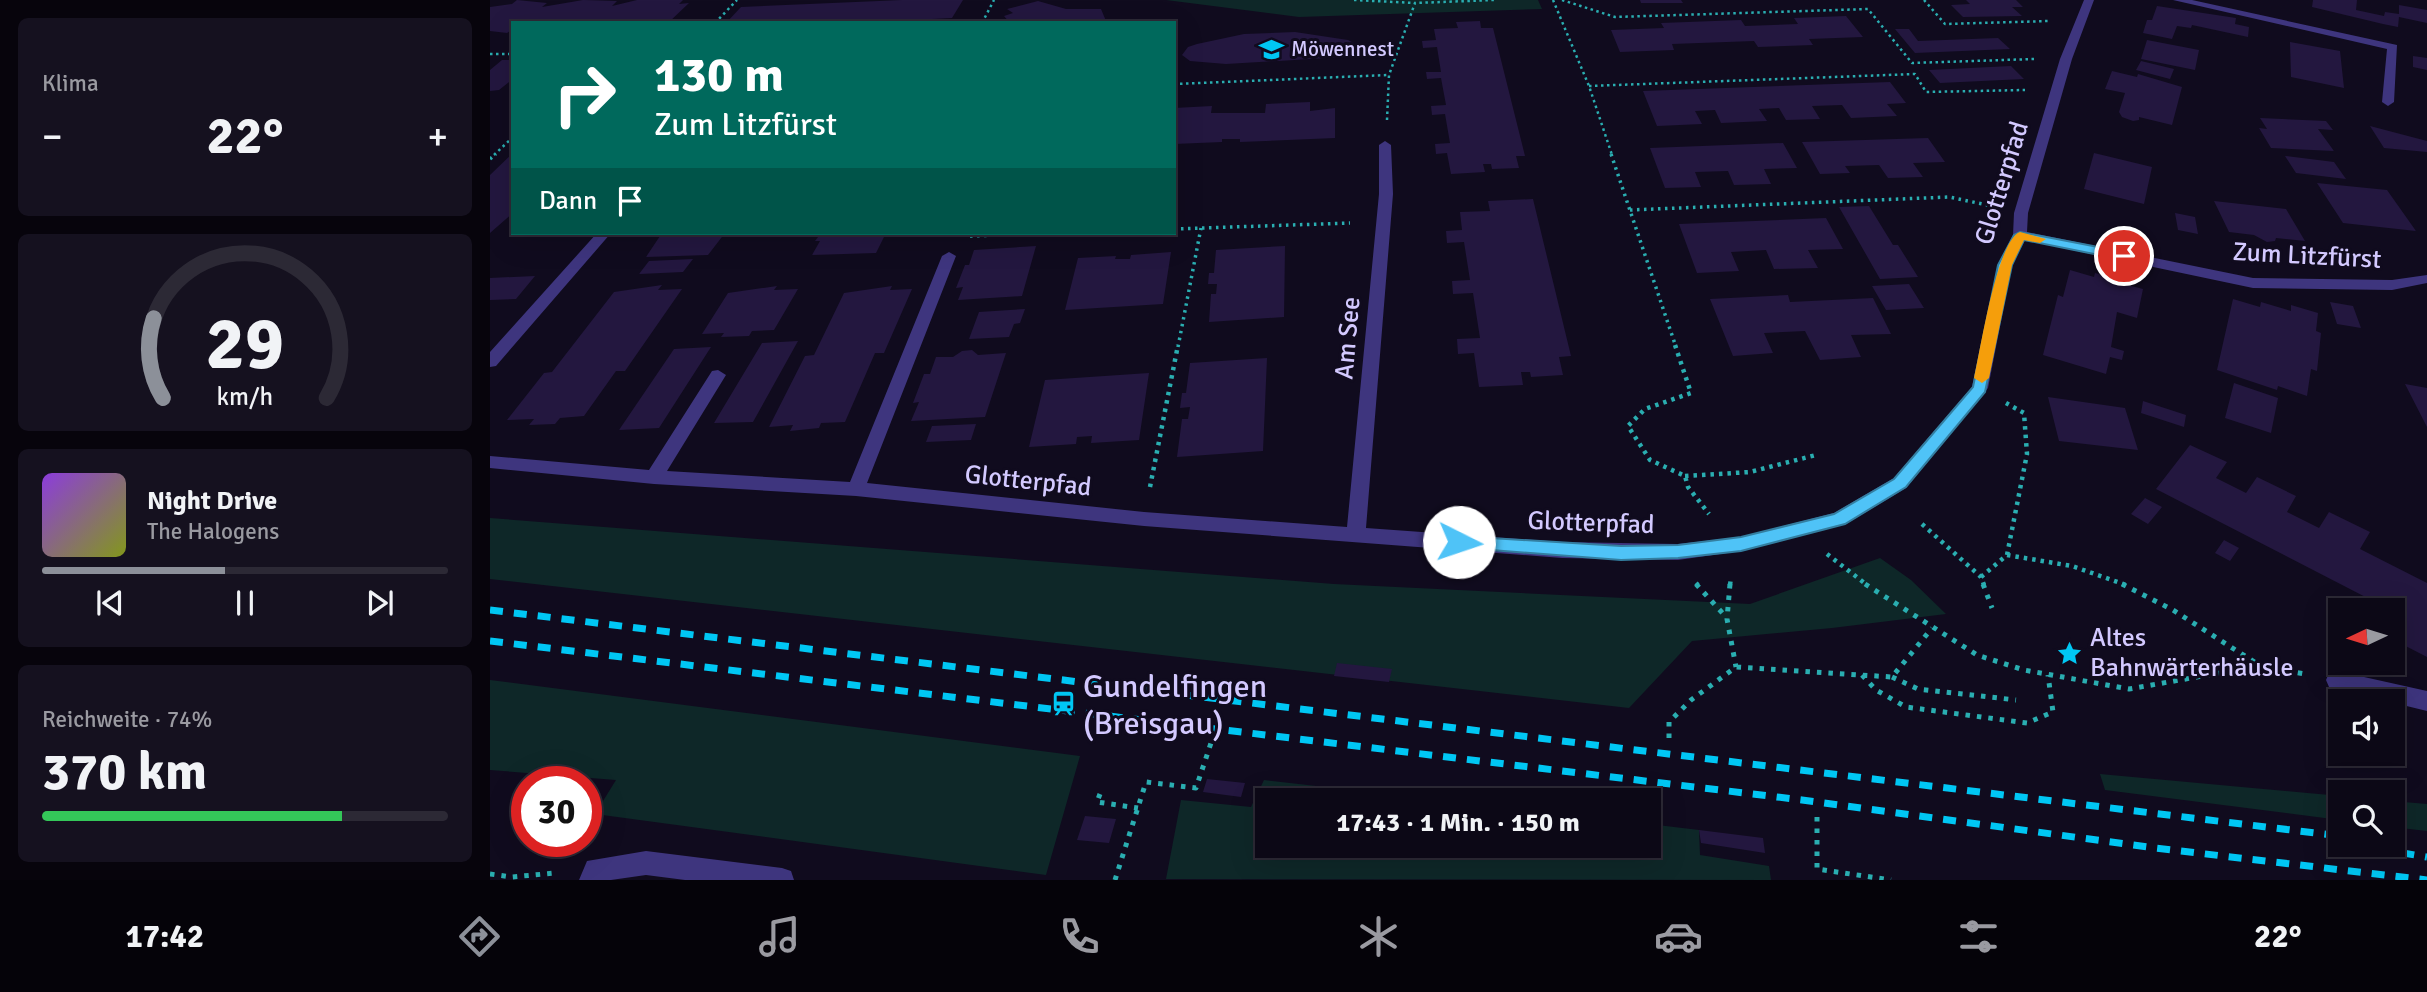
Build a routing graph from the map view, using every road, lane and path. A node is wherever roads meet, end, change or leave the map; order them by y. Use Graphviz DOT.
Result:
graph roads {
  1 [pos="737,0"];
  2 [pos="994,0"];
  3 [pos="1354,0"];
  4 [pos="1494,0"];
  5 [pos="1553,0"];
  6 [pos="1562,0"];
  7 [pos="1924,0"];
  8 [pos="2088,0"];
  9 [pos="2178,0"];
  10 [pos="1415,3"];
  11 [pos="2080,19"];
  12 [pos="717,21"];
  13 [pos="983,21"];
  14 [pos="490,54"];
  15 [pos="511,54"];
  16 [pos="2066,59"];
  17 [pos="1389,75"];
  18 [pos="1176,84"];
  19 [pos="1589,86"];
  20 [pos="2058,87"];
  21 [pos="2388,102"];
  22 [pos="511,139"];
  23 [pos="1385,145"];
  24 [pos="490,159"];
  25 [pos="1630,210"];
  26 [pos="2021,213"];
  27 [pos="1383,222"];
  28 [pos="1201,228"];
  29 [pos="1176,229"];
  30 [pos="602,235"];
  31 [pos="998,235"];
  32 [pos="2020,235"];
  33 [pos="967,236"];
  34 [pos="949,256"];
  35 [pos="2427,279"];
  36 [pos="490,362"];
  37 [pos="718,374"];
  38 [pos="1980,388"];
  39 [pos="1816,455"];
  40 [pos="490,462"];
  41 [pos="1685,476"];
  42 [pos="654,477"];
  43 [pos="856,489"];
  44 [pos="1713,518"];
  45 [pos="1144,519"];
  46 [pos="1922,524"];
  47 [pos="1805,529"];
  48 [pos="1356,535"];
  49 [pos="1678,552"];
  50 [pos="2007,555"];
  51 [pos="1982,577"];
  52 [pos="1730,581"];
  53 [pos="1992,608"];
  54 [pos="1727,619"];
  55 [pos="1932,628"];
  56 [pos="2259,666"];
  57 [pos="1736,667"];
  58 [pos="1861,675"];
  59 [pos="2048,675"];
  60 [pos="1892,677"];
  61 [pos="2337,680"];
  62 [pos="2017,700"];
  63 [pos="2427,702"];
  64 [pos="1669,738"];
  65 [pos="1211,743"];
  66 [pos="1100,794"];
  67 [pos="1138,808"];
  68 [pos="1817,817"];
  69 [pos="490,874"];
  70 [pos="512,877"];
  71 [pos="591,880"];
  72 [pos="782,880"];
  73 [pos="1115,880"];
  74 [pos="1891,880"];
  1 -- 12 [label="path"];
  2 -- 13 [label="path"];
  3 -- 10 [label="path"];
  4 -- 10 [label="path"];
  5 -- 19 [label="path"];
  6 -- 16 [label="path"];
  7 -- 11 [label="path"];
  8 -- 11 [label="street, Glotterpfad"];
  9 -- 21 [label="street"];
  10 -- 17 [label="path"];
  11 -- 16 [label="street, Glotterpfad"];
  14 -- 15 [label="path"];
  16 -- 20 [label="street, Glotterpfad"];
  17 -- 18 [label="path"];
  17 -- 23 [label="path"];
  19 -- 20 [label="path"];
  19 -- 25 [label="path"];
  20 -- 26 [label="street, Glotterpfad"];
  22 -- 24 [label="path"];
  23 -- 27 [label="street, Am See"];
  25 -- 26 [label="path"];
  25 -- 41 [label="path"];
  26 -- 32 [label="street, Glotterpfad"];
  27 -- 28 [label="path"];
  27 -- 48 [label="street, Am See"];
  28 -- 29 [label="path"];
  28 -- 45 [label="path"];
  30 -- 36 [label="street"];
  31 -- 33 [label="path"];
  32 -- 35 [label="street, Zum Litzfürst"];
  32 -- 38 [label="street, Glotterpfad"];
  34 -- 43 [label="street"];
  37 -- 42 [label="street"];
  38 -- 47 [label="street, Glotterpfad"];
  38 -- 50 [label="path"];
  39 -- 41 [label="path"];
  40 -- 42 [label="street, Glotterpfad"];
  41 -- 44 [label="path"];
  42 -- 43 [label="street, Glotterpfad"];
  43 -- 45 [label="street, Glotterpfad"];
  45 -- 48 [label="street, Glotterpfad"];
  46 -- 51 [label="path"];
  47 -- 49 [label="street, Glotterpfad"];
  47 -- 55 [label="path"];
  48 -- 49 [label="street, Glotterpfad"];
  49 -- 54 [label="path"];
  50 -- 51 [label="path"];
  50 -- 56 [label="path"];
  51 -- 53 [label="path"];
  52 -- 54 [label="path"];
  54 -- 57 [label="path"];
  55 -- 59 [label="path"];
  55 -- 60 [label="path"];
  56 -- 59 [label="path"];
  56 -- 61 [label="path"];
  57 -- 58 [label="path"];
  57 -- 64 [label="path"];
  58 -- 59 [label="path"];
  58 -- 60 [label="path"];
  60 -- 62 [label="path"];
  61 -- 63 [label="street"];
  65 -- 67 [label="path"];
  66 -- 67 [label="path"];
  67 -- 73 [label="path"];
  68 -- 74 [label="path"];
  69 -- 70 [label="path"];
  71 -- 72 [label="street"];
}
